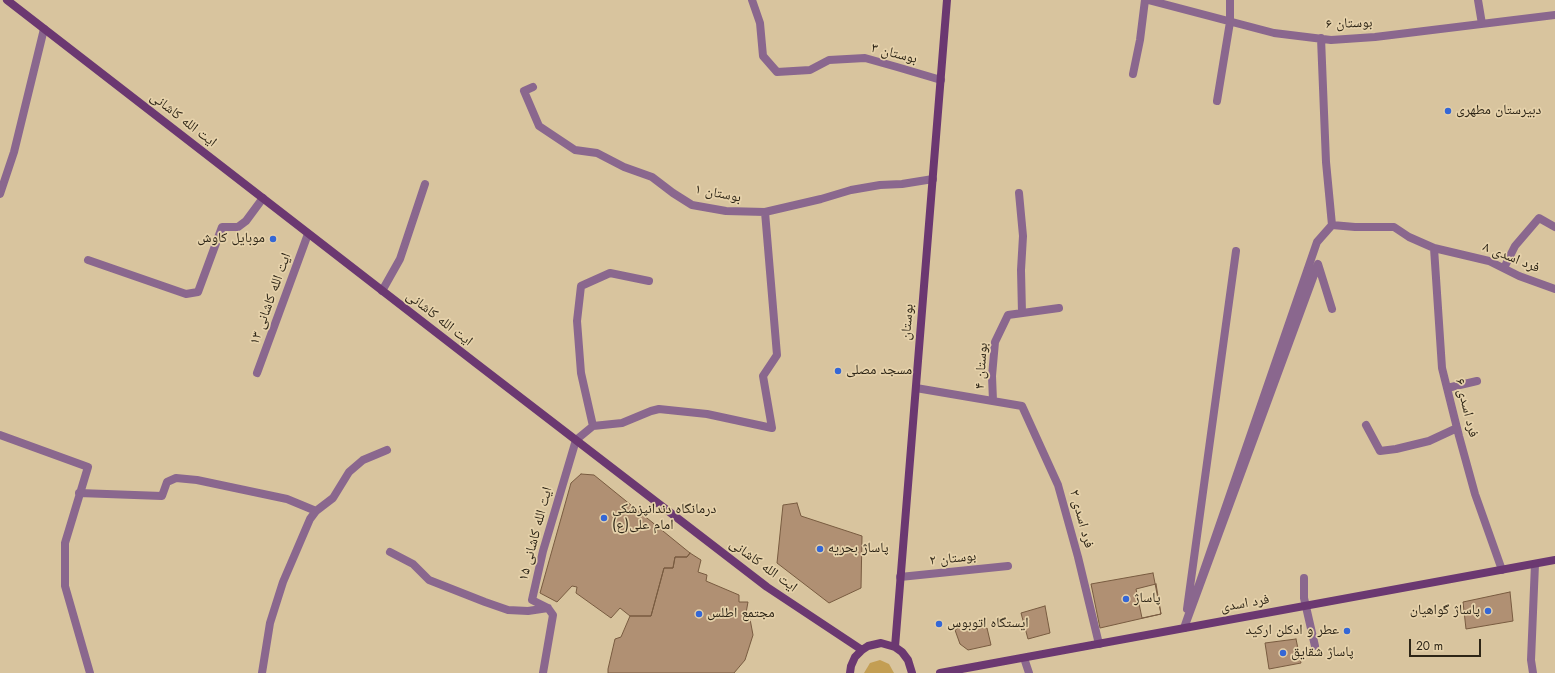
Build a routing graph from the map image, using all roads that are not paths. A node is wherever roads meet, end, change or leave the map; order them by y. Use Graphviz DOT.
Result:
graph roads {
  1 [pos="7,0"];
  2 [pos="752,0"];
  3 [pos="947,0"];
  4 [pos="1145,0"];
  5 [pos="1148,0"];
  6 [pos="1230,0"];
  7 [pos="1478,0"];
  8 [pos="1555,15"];
  9 [pos="1230,22"];
  10 [pos="1482,24"];
  11 [pos="44,29"];
  12 [pos="1321,38"];
  13 [pos="1133,74"];
  14 [pos="940,80"];
  15 [pos="533,87"];
  16 [pos="1217,101"];
  17 [pos="932,179"];
  18 [pos="425,184"];
  19 [pos="1019,193"];
  20 [pos="0,194"];
  21 [pos="263,198"];
  22 [pos="765,212"];
  23 [pos="1332,225"];
  24 [pos="1555,227"];
  25 [pos="308,234"];
  26 [pos="1434,248"];
  27 [pos="1236,251"];
  28 [pos="88,260"];
  29 [pos="1504,268"];
  30 [pos="648,281"];
  31 [pos="1555,289"];
  32 [pos="382,291"];
  33 [pos="1059,308"];
  34 [pos="1332,309"];
  35 [pos="1022,313"];
  36 [pos="257,373"];
  37 [pos="1477,381"];
  38 [pos="916,388"];
  39 [pos="1447,388"];
  40 [pos="993,401"];
  41 [pos="1022,406"];
  42 [pos="1366,425"];
  43 [pos="593,426"];
  44 [pos="1457,428"];
  45 [pos="0,435"];
  46 [pos="576,440"];
  47 [pos="387,450"];
  48 [pos="79,493"];
  49 [pos="316,511"];
  50 [pos="390,552"];
  51 [pos="1555,560"];
  52 [pos="1535,564"];
  53 [pos="1008,566"];
  54 [pos="1502,570"];
  55 [pos="900,577"];
  56 [pos="1304,578"];
  57 [pos="1306,606"];
  58 [pos="548,608"];
  59 [pos="1184,628"];
  60 [pos="1099,644"];
  61 [pos="1315,646"];
  62 [pos="895,647"];
  63 [pos="862,650"];
  64 [pos="1024,658"];
  65 [pos="90,673"];
  66 [pos="262,673"];
  67 [pos="543,673"];
  68 [pos="850,673"];
  69 [pos="912,673"];
  70 [pos="940,673"];
  71 [pos="1029,673"];
  72 [pos="1533,673"];
  1 -- 11 [label="main road, ایت الله کاشانی"];
  2 -- 14 [label="street, بوستان ۳"];
  3 -- 14 [label="main road, بوستان"];
  4 -- 13 [label="street"];
  5 -- 9 [label="street, بوستان ۶"];
  6 -- 9 [label="street"];
  7 -- 10 [label="street"];
  8 -- 10 [label="street, بوستان ۶"];
  9 -- 12 [label="street, بوستان ۶"];
  9 -- 16 [label="street"];
  10 -- 12 [label="street, بوستان ۶"];
  11 -- 20 [label="street"];
  11 -- 21 [label="main road, ایت الله کاشانی"];
  12 -- 23 [label="street"];
  14 -- 17 [label="main road, بوستان"];
  15 -- 22 [label="street, بوستان ۱"];
  17 -- 22 [label="street, بوستان ۱"];
  17 -- 38 [label="main road, بوستان"];
  18 -- 32 [label="street"];
  19 -- 35 [label="street"];
  21 -- 25 [label="main road, ایت الله کاشانی"];
  21 -- 28 [label="street"];
  22 -- 43 [label="street"];
  23 -- 26 [label="street, فرد اسدی ۸"];
  23 -- 59 [label="street"];
  24 -- 29 [label="street"];
  25 -- 32 [label="main road, ایت الله کاشانی"];
  25 -- 36 [label="street, ایت الله کاشانی ۱۳"];
  26 -- 29 [label="street, فرد اسدی ۸"];
  26 -- 39 [label="street, فرد اسدی ۶"];
  27 -- 59 [label="street"];
  29 -- 31 [label="street, فرد اسدی ۸"];
  30 -- 43 [label="street"];
  32 -- 46 [label="main road, ایت الله کاشانی"];
  33 -- 35 [label="street, بوستان ۴"];
  34 -- 59 [label="street"];
  35 -- 40 [label="street, بوستان ۴"];
  37 -- 39 [label="street"];
  38 -- 40 [label="street, بوستان ۴"];
  38 -- 55 [label="main road, بوستان"];
  39 -- 44 [label="street, فرد اسدی ۶"];
  40 -- 41 [label="street, بوستان ۴"];
  41 -- 60 [label="street, فرد اسدی ۲"];
  42 -- 44 [label="street"];
  43 -- 46 [label="street"];
  44 -- 54 [label="street, فرد اسدی ۶"];
  45 -- 48 [label="street"];
  46 -- 58 [label="street, ایت الله کاشانی ۱۵"];
  46 -- 63 [label="main road, ایت الله کاشانی"];
  47 -- 49 [label="street"];
  48 -- 49 [label="street"];
  48 -- 65 [label="street"];
  49 -- 66 [label="street"];
  50 -- 58 [label="street"];
  51 -- 52 [label="main road, فرد اسدی"];
  52 -- 54 [label="main road, فرد اسدی"];
  52 -- 72 [label="street"];
  53 -- 55 [label="street, بوستان ۲"];
  54 -- 57 [label="main road, فرد اسدی"];
  55 -- 62 [label="main road, بوستان"];
  56 -- 57 [label="street"];
  57 -- 59 [label="main road, فرد اسدی"];
  57 -- 61 [label="street"];
  58 -- 67 [label="street"];
  59 -- 60 [label="main road, فرد اسدی"];
  60 -- 64 [label="main road, فرد اسدی"];
  62 -- 63 [label="main road"];
  62 -- 69 [label="main road"];
  63 -- 68 [label="main road"];
  64 -- 70 [label="main road, فرد اسدی"];
  64 -- 71 [label="street"];
}
